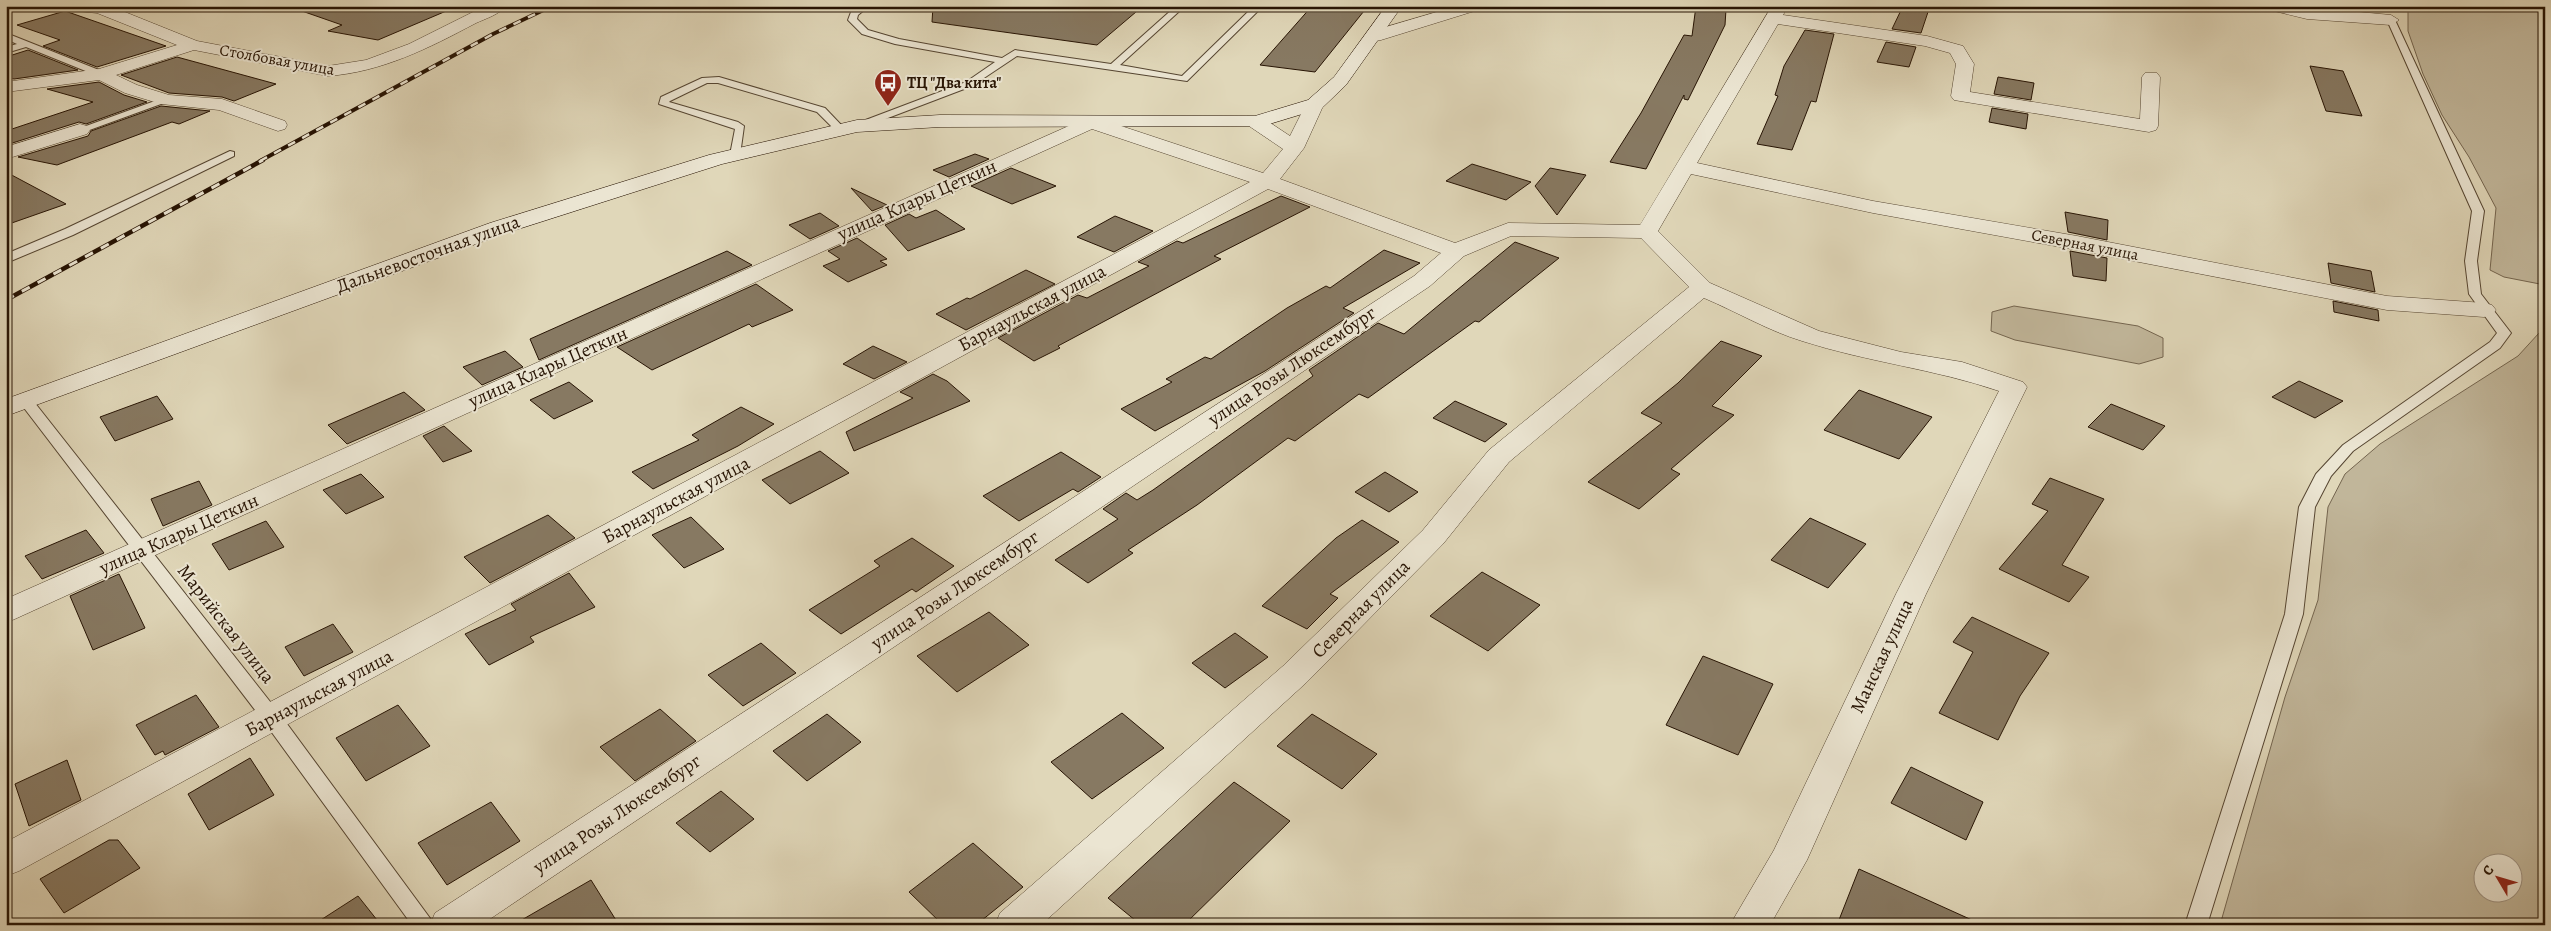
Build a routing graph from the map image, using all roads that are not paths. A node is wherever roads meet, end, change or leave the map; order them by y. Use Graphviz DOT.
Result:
graph roads {
  1 [pos="77,6"];
  2 [pos="498,6"];
  3 [pos="865,6"];
  4 [pos="1181,6"];
  5 [pos="1259,6"];
  6 [pos="1394,6"];
  7 [pos="1475,6"];
  8 [pos="2272,6"];
  9 [pos="1776,12"];
  10 [pos="2391,20"];
  11 [pos="6,36"];
  12 [pos="1375,36"];
  13 [pos="27,44"];
  14 [pos="193,45"];
  15 [pos="6,50"];
  16 [pos="1004,61"];
  17 [pos="1113,67"];
  18 [pos="101,74"];
  19 [pos="2151,77"];
  20 [pos="6,87"];
  21 [pos="167,100"];
  22 [pos="1316,104"];
  23 [pos="1091,122"];
  24 [pos="1256,122"];
  25 [pos="278,125"];
  26 [pos="849,128"];
  27 [pos="80,130"];
  28 [pos="1294,148"];
  29 [pos="6,153"];
  30 [pos="230,154"];
  31 [pos="736,155"];
  32 [pos="1688,167"];
  33 [pos="1267,181"];
  34 [pos="1647,232"];
  35 [pos="1456,251"];
  36 [pos="6,259"];
  37 [pos="1702,288"];
  38 [pos="2484,310"];
  39 [pos="16,404"];
  40 [pos="143,550"];
  41 [pos="6,612"];
  42 [pos="272,718"];
  43 [pos="6,860"];
  44 [pos="424,925"];
  45 [pos="450,925"];
  46 [pos="1014,925"];
  47 [pos="1749,925"];
  48 [pos="2196,925"];
  1 -- 14 [label="street, Столбовая улица"];
  2 -- 14 [label="street, Столбовая улица"];
  3 -- 16 [label="lane"];
  4 -- 17 [label="lane"];
  5 -- 17 [label="lane"];
  6 -- 12 [label="street"];
  7 -- 12 [label="street"];
  8 -- 10 [label="street"];
  9 -- 19 [label="street"];
  9 -- 32 [label="street"];
  10 -- 38 [label="lane"];
  11 -- 13 [label="lane"];
  12 -- 22 [label="street"];
  13 -- 15 [label="lane"];
  13 -- 18 [label="lane"];
  14 -- 18 [label="street, Столбовая улица"];
  16 -- 17 [label="lane"];
  16 -- 26 [label="lane"];
  18 -- 20 [label="street, Столбовая улица"];
  18 -- 21 [label="street"];
  21 -- 25 [label="street"];
  21 -- 27 [label="lane"];
  22 -- 24 [label="street, Дальневосточная улица"];
  22 -- 28 [label="street, Барнаульская улица"];
  23 -- 24 [label="street, Дальневосточная улица"];
  23 -- 26 [label="street, Дальневосточная улица"];
  23 -- 33 [label="street"];
  23 -- 40 [label="street, улица Клары Цеткин"];
  24 -- 28 [label="street"];
  26 -- 31 [label="street, Дальневосточная улица"];
  26 -- 31 [label="lane"];
  27 -- 29 [label="street"];
  28 -- 33 [label="street, Барнаульская улица"];
  30 -- 36 [label="lane"];
  31 -- 39 [label="street, Дальневосточная улица"];
  32 -- 34 [label="street"];
  32 -- 38 [label="street, Северная улица"];
  33 -- 35 [label="street"];
  33 -- 42 [label="street, Барнаульская улица"];
  34 -- 35 [label="street, улица Розы Люксембург"];
  34 -- 37 [label="street"];
  35 -- 45 [label="street, улица Розы Люксембург"];
  37 -- 46 [label="street, Северная улица"];
  37 -- 47 [label="street, Манская улица"];
  38 -- 48 [label="lane"];
  39 -- 40 [label="lane, Марийская улица"];
  40 -- 41 [label="street, улица Клары Цеткин"];
  40 -- 42 [label="lane, Марийская улица"];
  42 -- 43 [label="street, Барнаульская улица"];
  42 -- 44 [label="lane, Марийская улица"];
}
